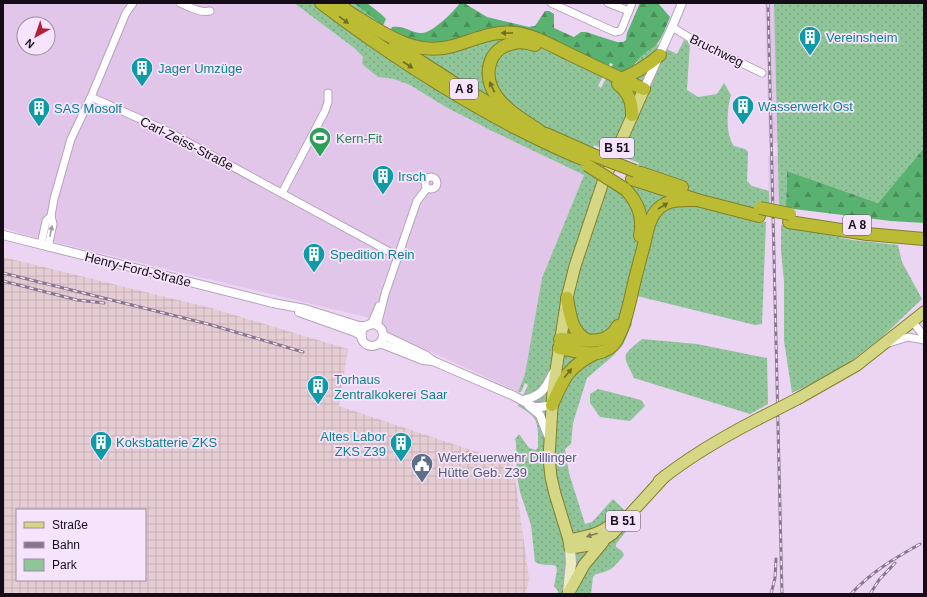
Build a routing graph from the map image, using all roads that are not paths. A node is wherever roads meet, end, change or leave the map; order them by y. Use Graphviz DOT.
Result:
graph roads {
  1 [pos="133,3"];
  2 [pos="180,3"];
  3 [pos="322,3"];
  4 [pos="337,3"];
  5 [pos="551,3"];
  6 [pos="608,3"];
  7 [pos="632,3"];
  8 [pos="682,3"];
  9 [pos="562,6"];
  10 [pos="629,11"];
  11 [pos="210,12"];
  12 [pos="672,27"];
  13 [pos="370,31"];
  14 [pos="390,44"];
  15 [pos="660,55"];
  16 [pos="762,72"];
  17 [pos="620,81"];
  18 [pos="642,92"];
  19 [pos="328,93"];
  20 [pos="91,97"];
  21 [pos="632,115"];
  22 [pos="541,132"];
  23 [pos="588,160"];
  24 [pos="634,175"];
  25 [pos="427,188"];
  26 [pos="282,193"];
  27 [pos="697,200"];
  28 [pos="760,212"];
  29 [pos="790,218"];
  30 [pos="924,231"];
  31 [pos="3,236"];
  32 [pos="924,239"];
  33 [pos="44,246"];
  34 [pos="399,257"];
  35 [pos="567,298"];
  36 [pos="274,303"];
  37 [pos="923,315"];
  38 [pos="912,321"];
  39 [pos="372,326"];
  40 [pos="362,336"];
  41 [pos="924,336"];
  42 [pos="382,339"];
  43 [pos="587,340"];
  44 [pos="924,340"];
  45 [pos="560,343"];
  46 [pos="885,344"];
  47 [pos="597,353"];
  48 [pos="556,366"];
  49 [pos="523,400"];
  50 [pos="552,405"];
  51 [pos="550,441"];
  52 [pos="665,476"];
  53 [pos="604,540"];
  54 [pos="570,544"];
  55 [pos="568,594"];
  1 -- 20 [label="street"];
  2 -- 11 [label="street"];
  3 -- 13 [label="highway, A 8, one-way"];
  4 -- 13 [label="highway, A 8"];
  5 -- 9 [label="street"];
  6 -- 10 [label="street"];
  7 -- 10 [label="street"];
  8 -- 12 [label="street"];
  9 -- 10 [label="street"];
  12 -- 15 [label="street"];
  12 -- 16 [label="street, Bruchweg"];
  13 -- 14 [label="highway, A 8"];
  17 -- 14 [label="highway, one-way"];
  14 -- 22 [label="highway, A 8"];
  14 -- 23 [label="highway, A 8, one-way"];
  15 -- 17 [label="highway"];
  15 -- 18 [label="street"];
  17 -- 18 [label="highway"];
  17 -- 21 [label="highway"];
  22 -- 17 [label="highway, one-way"];
  18 -- 21 [label="main road, B 51"];
  19 -- 26 [label="street"];
  20 -- 26 [label="street, Carl-Zeiss-Straße"];
  20 -- 33 [label="street"];
  21 -- 35 [label="main road, B 51"];
  22 -- 23 [label="highway, A 8"];
  23 -- 24 [label="highway, A 8, bridge"];
  23 -- 43 [label="highway, bridge"];
  24 -- 27 [label="highway, A 8"];
  24 -- 28 [label="highway, A 8"];
  25 -- 34 [label="street"];
  26 -- 34 [label="street, Carl-Zeiss-Straße"];
  27 -- 28 [label="highway, A 8"];
  47 -- 27 [label="highway, one-way"];
  28 -- 29 [label="highway, A 8"];
  29 -- 30 [label="highway, A 8"];
  29 -- 32 [label="highway, A 8"];
  31 -- 33 [label="street, Henry-Ford-Straße"];
  33 -- 36 [label="street, Henry-Ford-Straße"];
  34 -- 39 [label="street"];
  35 -- 43 [label="highway"];
  35 -- 45 [label="main road, B 51"];
  36 -- 39 [label="street, Henry-Ford-Straße"];
  36 -- 40 [label="street, Henry-Ford-Straße"];
  37 -- 38 [label="main road, B 51"];
  38 -- 41 [label="street"];
  38 -- 46 [label="main road, B 51"];
  39 -- 40 [label="street"];
  39 -- 42 [label="street"];
  40 -- 42 [label="street"];
  42 -- 49 [label="street"];
  43 -- 45 [label="highway"];
  44 -- 46 [label="street"];
  45 -- 47 [label="highway"];
  45 -- 48 [label="main road, B 51"];
  46 -- 52 [label="main road, B 51, bridge"];
  50 -- 47 [label="highway, one-way"];
  48 -- 49 [label="street"];
  48 -- 50 [label="main road, B 51"];
  49 -- 50 [label="street"];
  49 -- 51 [label="street"];
  50 -- 51 [label="main road, B 51"];
  51 -- 54 [label="main road, B 51"];
  52 -- 53 [label="main road, B 51"];
  52 -- 54 [label="main road, B 51, one-way"];
  53 -- 54 [label="main road, B 51"];
  53 -- 55 [label="main road"];
  54 -- 55 [label="main road"];
}
